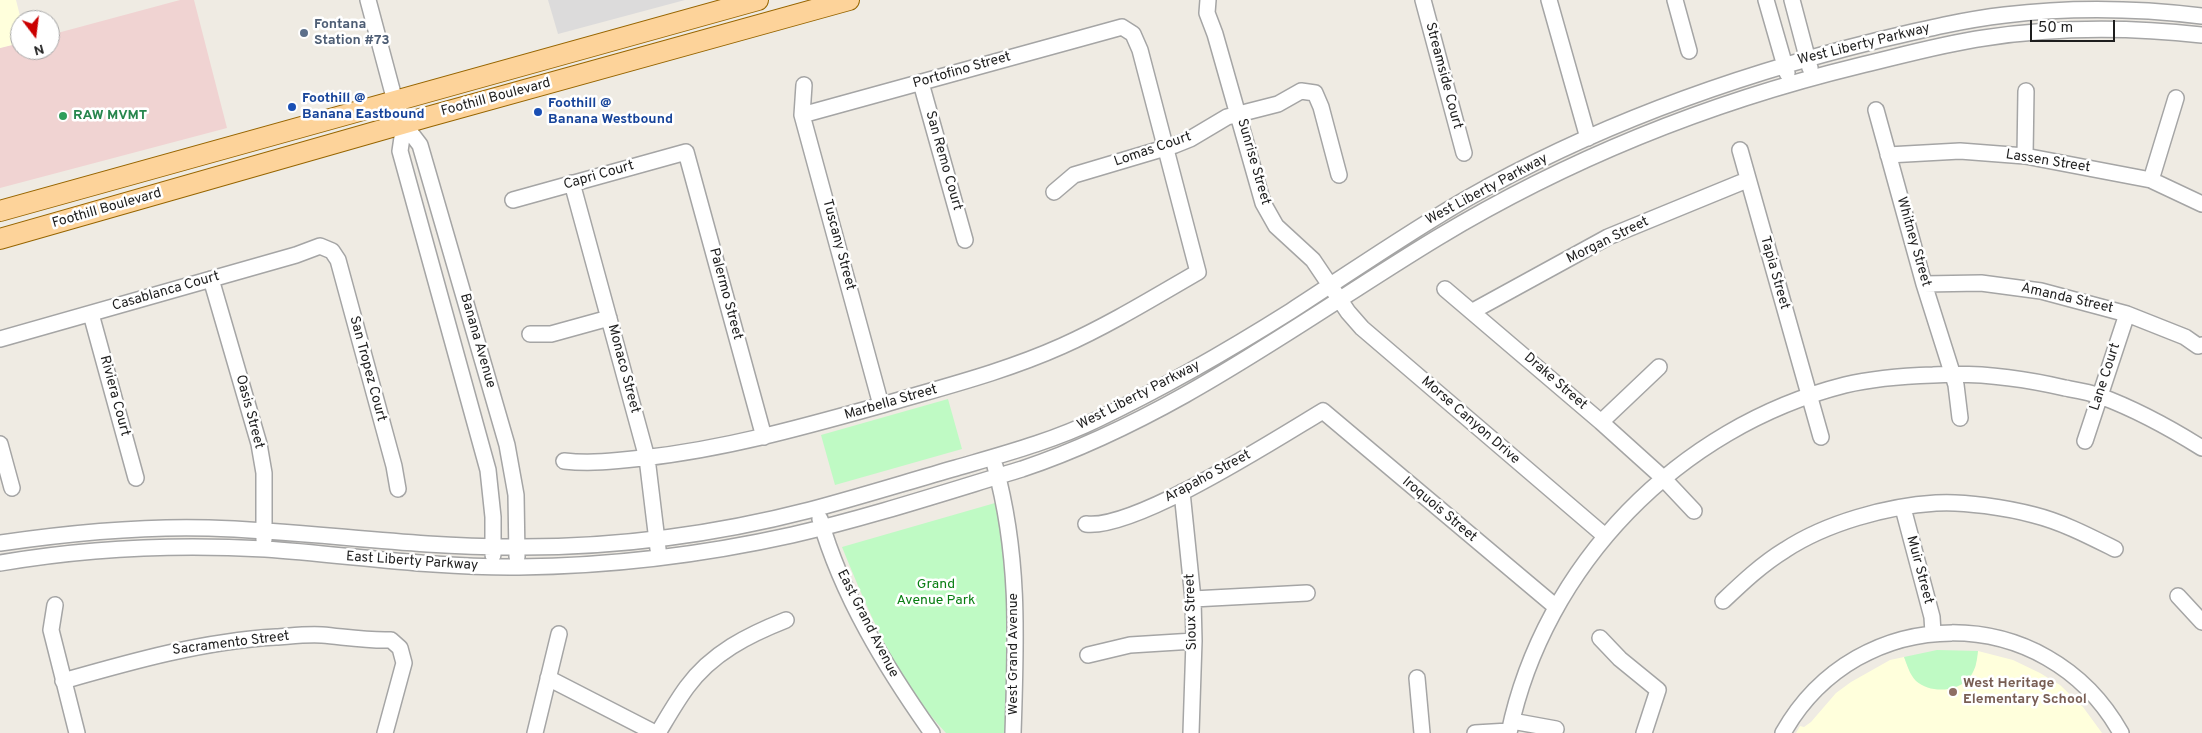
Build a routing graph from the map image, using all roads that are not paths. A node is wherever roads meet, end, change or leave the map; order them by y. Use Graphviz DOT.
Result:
graph roads {
  1 [pos="368,0"];
  2 [pos="758,0"];
  3 [pos="849,0"];
  4 [pos="1208,0"];
  5 [pos="1422,0"];
  6 [pos="1549,0"];
  7 [pos="1675,0"];
  8 [pos="1766,0"];
  9 [pos="1792,0"];
  10 [pos="2061,5"];
  11 [pos="2202,16"];
  12 [pos="2063,30"];
  13 [pos="2202,35"];
  14 [pos="1689,51"];
  15 [pos="1808,59"];
  16 [pos="1785,65"];
  17 [pos="1813,77"];
  18 [pos="921,83"];
  19 [pos="1790,83"];
  20 [pos="804,85"];
  21 [pos="2026,91"];
  22 [pos="2176,98"];
  23 [pos="395,101"];
  24 [pos="1876,110"];
  25 [pos="1239,114"];
  26 [pos="802,115"];
  27 [pos="404,124"];
  28 [pos="1588,138"];
  29 [pos="1165,148"];
  30 [pos="1740,150"];
  31 [pos="686,152"];
  32 [pos="1464,153"];
  33 [pos="1888,155"];
  34 [pos="2025,156"];
  35 [pos="1339,174"];
  36 [pos="1747,180"];
  37 [pos="2151,180"];
  38 [pos="572,184"];
  39 [pos="1054,192"];
  40 [pos="513,200"];
  41 [pos="2202,204"];
  42 [pos="0,211"];
  43 [pos="0,239"];
  44 [pos="966,240"];
  45 [pos="332,251"];
  46 [pos="212,279"];
  47 [pos="1924,284"];
  48 [pos="1330,285"];
  49 [pos="1445,288"];
  50 [pos="1341,301"];
  51 [pos="1473,311"];
  52 [pos="91,314"];
  53 [pos="2127,314"];
  54 [pos="609,318"];
  55 [pos="530,334"];
  56 [pos="0,339"];
  57 [pos="2202,345"];
  58 [pos="1659,367"];
  59 [pos="1951,374"];
  60 [pos="1808,396"];
  61 [pos="2099,396"];
  62 [pos="881,405"];
  63 [pos="1323,411"];
  64 [pos="1960,418"];
  65 [pos="1601,422"];
  66 [pos="764,437"];
  67 [pos="1821,437"];
  68 [pos="2085,441"];
  69 [pos="0,444"];
  70 [pos="2202,448"];
  71 [pos="647,458"];
  72 [pos="993,458"];
  73 [pos="564,461"];
  74 [pos="998,477"];
  75 [pos="1662,477"];
  76 [pos="136,478"];
  77 [pos="12,488"];
  78 [pos="398,489"];
  79 [pos="1182,492"];
  80 [pos="817,508"];
  81 [pos="1903,508"];
  82 [pos="1694,511"];
  83 [pos="1086,524"];
  84 [pos="822,527"];
  85 [pos="265,530"];
  86 [pos="1605,536"];
  87 [pos="657,538"];
  88 [pos="0,543"];
  89 [pos="494,547"];
  90 [pos="518,548"];
  91 [pos="264,549"];
  92 [pos="2115,549"];
  93 [pos="659,558"];
  94 [pos="0,563"];
  95 [pos="493,567"];
  96 [pos="517,567"];
  97 [pos="1307,593"];
  98 [pos="2178,596"];
  99 [pos="1192,599"];
  100 [pos="1723,601"];
  101 [pos="55,605"];
  102 [pos="1556,607"];
  103 [pos="786,620"];
  104 [pos="2202,622"];
  105 [pos="1933,633"];
  106 [pos="559,634"];
  107 [pos="1600,638"];
  108 [pos="1194,641"];
  109 [pos="1088,655"];
  110 [pos="548,678"];
  111 [pos="1417,678"];
  112 [pos="64,681"];
  113 [pos="1510,728"];
  114 [pos="1556,729"];
  115 [pos="77,733"];
  116 [pos="385,733"];
  117 [pos="535,733"];
  118 [pos="656,733"];
  119 [pos="932,733"];
  120 [pos="1013,733"];
  121 [pos="1191,733"];
  122 [pos="1422,733"];
  123 [pos="1475,733"];
  124 [pos="1644,733"];
  125 [pos="1783,733"];
  126 [pos="2121,733"];
  1 -- 23 [label="street, Banana Avenue"];
  2 -- 23 [label="main road, Foothill Boulevard"];
  3 -- 27 [label="main road, Foothill Boulevard"];
  4 -- 25 [label="street, Sunrise Street"];
  5 -- 32 [label="street, Streamside Court"];
  6 -- 28 [label="street"];
  7 -- 14 [label="street"];
  8 -- 16 [label="street"];
  9 -- 15 [label="street"];
  10 -- 11 [label="street, West Liberty Parkway"];
  10 -- 12 [label="street"];
  10 -- 15 [label="street, West Liberty Parkway"];
  12 -- 13 [label="street, West Liberty Parkway"];
  12 -- 17 [label="street, West Liberty Parkway"];
  15 -- 16 [label="street, West Liberty Parkway"];
  15 -- 17 [label="street"];
  16 -- 19 [label="street"];
  16 -- 28 [label="street, West Liberty Parkway"];
  17 -- 19 [label="street, West Liberty Parkway"];
  18 -- 26 [label="street, Portofino Street"];
  18 -- 29 [label="street, Portofino Street"];
  18 -- 44 [label="street, San Remo Court"];
  19 -- 50 [label="street, West Liberty Parkway"];
  20 -- 26 [label="street, Tuscany Street"];
  21 -- 34 [label="street"];
  22 -- 37 [label="street"];
  23 -- 27 [label="street, Banana Avenue"];
  23 -- 42 [label="main road, Foothill Boulevard"];
  24 -- 33 [label="street, Whitney Street"];
  25 -- 29 [label="street, Lomas Court"];
  25 -- 35 [label="street, Lomas Court"];
  25 -- 48 [label="street, Sunrise Street"];
  26 -- 62 [label="street, Tuscany Street"];
  27 -- 43 [label="main road, Foothill Boulevard"];
  27 -- 89 [label="street, Banana Avenue"];
  27 -- 90 [label="street, Banana Avenue"];
  28 -- 48 [label="street, West Liberty Parkway"];
  29 -- 39 [label="street, Lomas Court"];
  29 -- 62 [label="street, Marbella Street"];
  30 -- 36 [label="street, Tapia Street"];
  31 -- 38 [label="street, Capri Court"];
  31 -- 66 [label="street, Palermo Street"];
  33 -- 34 [label="street, Lassen Street"];
  33 -- 47 [label="street, Whitney Street"];
  34 -- 37 [label="street, Lassen Street"];
  36 -- 51 [label="street, Morgan Street"];
  36 -- 60 [label="street, Tapia Street"];
  37 -- 41 [label="street, Lassen Street"];
  38 -- 40 [label="street, Capri Court"];
  38 -- 54 [label="street, Monaco Street"];
  45 -- 46 [label="street, Casablanca Court"];
  45 -- 78 [label="street, San Tropez Court"];
  46 -- 52 [label="street, Casablanca Court"];
  46 -- 85 [label="street, Oasis Street"];
  47 -- 53 [label="street, Amanda Street"];
  47 -- 59 [label="street, Whitney Street"];
  48 -- 50 [label="street, Sunrise Street"];
  48 -- 72 [label="street, West Liberty Parkway"];
  49 -- 51 [label="street, Drake Street"];
  50 -- 74 [label="street, West Liberty Parkway"];
  50 -- 86 [label="street, Morse Canyon Drive"];
  51 -- 65 [label="street, Drake Street"];
  52 -- 56 [label="street, Casablanca Court"];
  52 -- 76 [label="street, Riviera Court"];
  53 -- 57 [label="street, Amanda Street"];
  53 -- 61 [label="street, Lane Court"];
  54 -- 55 [label="street"];
  54 -- 71 [label="street, Monaco Street"];
  58 -- 65 [label="street"];
  59 -- 60 [label="street"];
  59 -- 61 [label="street"];
  59 -- 64 [label="street, Whitney Street"];
  60 -- 67 [label="street, Tapia Street"];
  60 -- 75 [label="street"];
  61 -- 68 [label="street, Lane Court"];
  61 -- 70 [label="street"];
  62 -- 66 [label="street, Marbella Street"];
  63 -- 79 [label="street, Arapaho Street"];
  63 -- 102 [label="street, Iroquois Street"];
  65 -- 75 [label="street, Drake Street"];
  66 -- 71 [label="street, Marbella Street"];
  69 -- 77 [label="street"];
  71 -- 73 [label="street, Marbella Street"];
  71 -- 87 [label="street, Monaco Street"];
  72 -- 74 [label="street, West Grand Avenue"];
  72 -- 80 [label="street, West Liberty Parkway"];
  74 -- 84 [label="street, West Liberty Parkway"];
  74 -- 120 [label="street, West Grand Avenue"];
  75 -- 82 [label="street, Drake Street"];
  75 -- 86 [label="street"];
  79 -- 83 [label="street, Arapaho Street"];
  79 -- 99 [label="street, Sioux Street"];
  80 -- 84 [label="street, East Grand Avenue"];
  80 -- 87 [label="street, East Liberty Parkway"];
  81 -- 92 [label="street"];
  81 -- 100 [label="street"];
  81 -- 105 [label="street, Muir Street"];
  84 -- 93 [label="street, East Liberty Parkway"];
  84 -- 119 [label="street, East Grand Avenue"];
  85 -- 88 [label="street, East Liberty Parkway"];
  85 -- 89 [label="street, East Liberty Parkway"];
  85 -- 91 [label="street, Oasis Street"];
  86 -- 102 [label="street"];
  87 -- 90 [label="street, East Liberty Parkway"];
  87 -- 93 [label="street, Monaco Street"];
  89 -- 90 [label="street, East Liberty Parkway"];
  89 -- 95 [label="street, Banana Avenue"];
  90 -- 96 [label="street, Banana Avenue"];
  91 -- 94 [label="street, East Liberty Parkway"];
  91 -- 95 [label="street, East Liberty Parkway"];
  93 -- 96 [label="street, East Liberty Parkway"];
  95 -- 96 [label="street, East Liberty Parkway"];
  97 -- 99 [label="street"];
  98 -- 104 [label="street"];
  99 -- 108 [label="street, Sioux Street"];
  101 -- 112 [label="street"];
  102 -- 113 [label="street"];
  103 -- 118 [label="street"];
  105 -- 125 [label="street"];
  105 -- 126 [label="street"];
  106 -- 110 [label="street"];
  107 -- 124 [label="street"];
  108 -- 109 [label="street"];
  108 -- 121 [label="street, Sioux Street"];
  110 -- 117 [label="street"];
  110 -- 118 [label="street"];
  111 -- 122 [label="street"];
  112 -- 115 [label="street"];
  112 -- 116 [label="street, Sacramento Street"];
  113 -- 114 [label="street"];
  113 -- 123 [label="street"];
}
